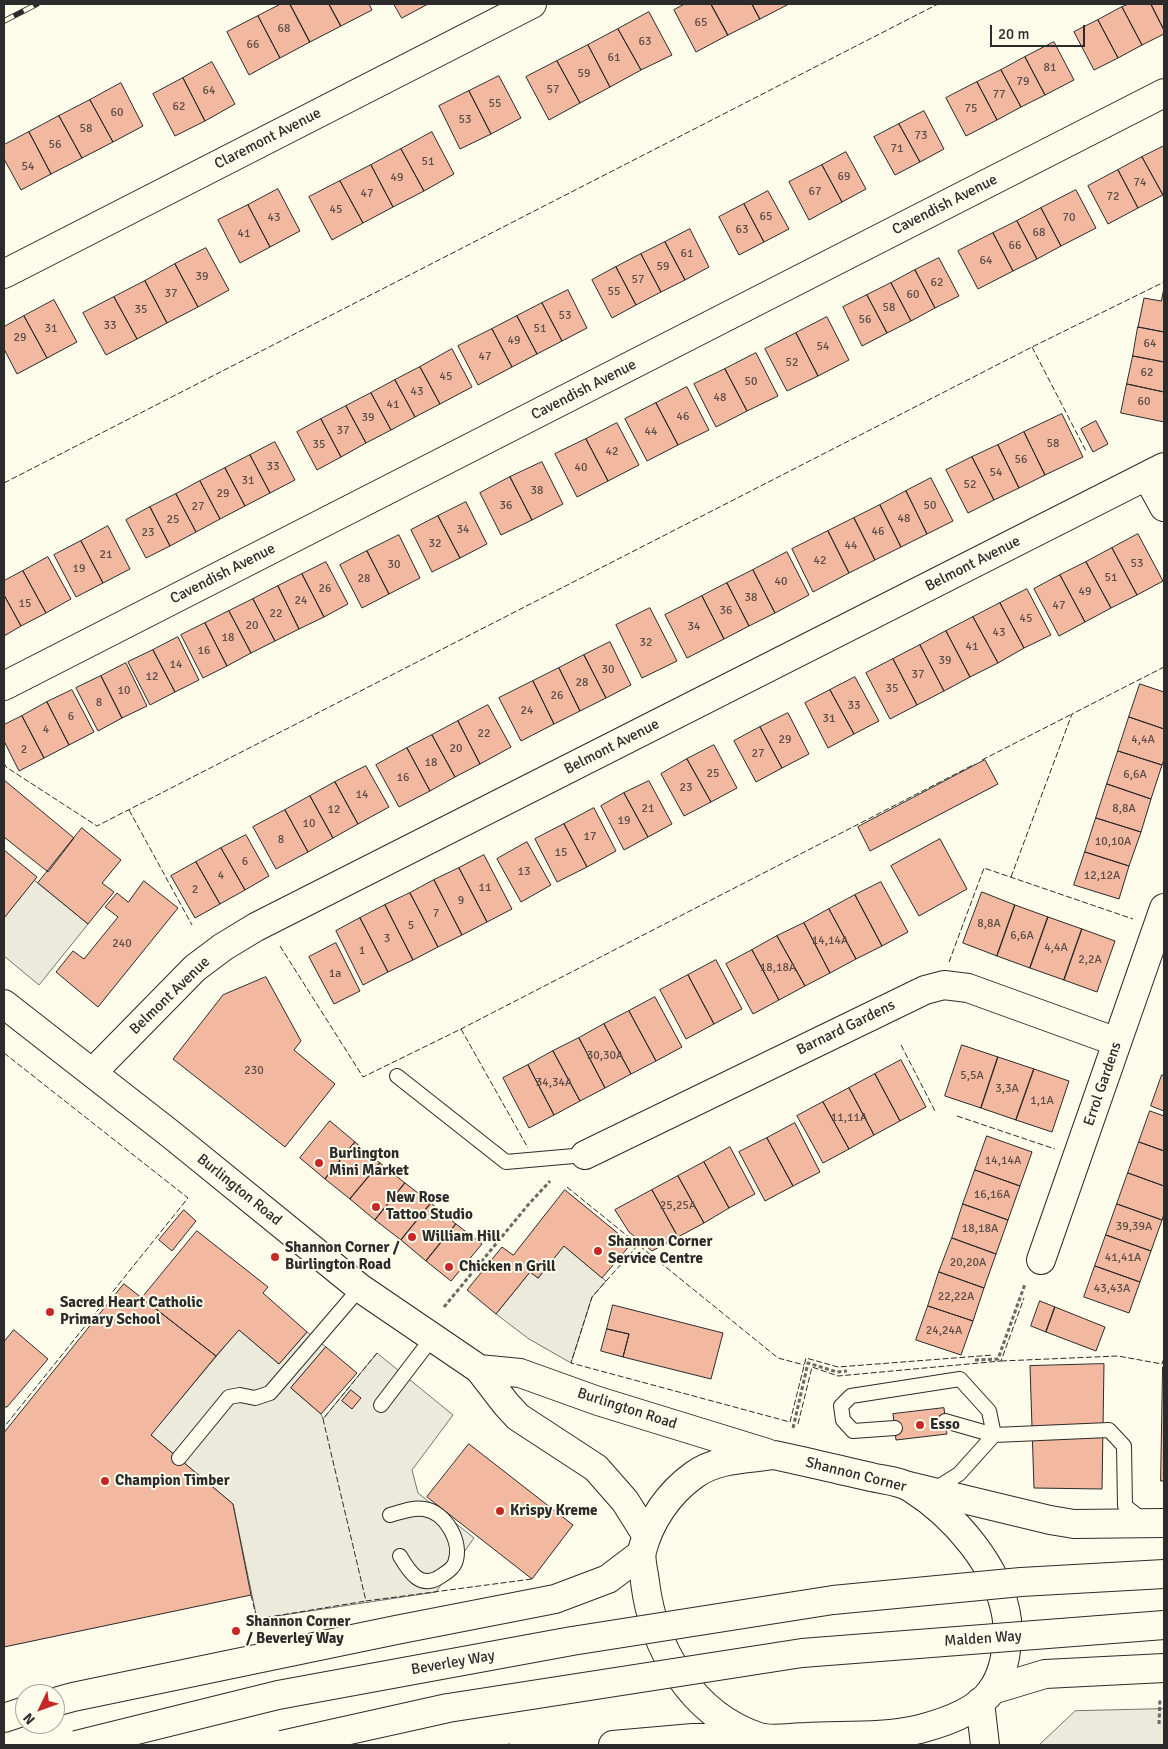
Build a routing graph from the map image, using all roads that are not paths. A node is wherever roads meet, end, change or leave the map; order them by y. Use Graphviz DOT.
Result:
graph roads {
  1 [pos="532,4"];
  2 [pos="1164,93"];
  3 [pos="4,274"];
  4 [pos="1156,471"];
  5 [pos="1164,507"];
  6 [pos="4,686"];
  7 [pos="1164,908"];
  8 [pos="4,1004"];
  9 [pos="1117,1042"];
  10 [pos="93,1072"];
  11 [pos="397,1076"];
  12 [pos="585,1155"];
  13 [pos="1041,1260"];
  14 [pos="360,1288"];
  15 [pos="432,1338"];
  16 [pos="479,1370"];
  17 [pos="380,1405"];
  18 [pos="945,1421"];
  19 [pos="895,1428"];
  20 [pos="994,1435"];
  21 [pos="783,1445"];
  22 [pos="179,1458"];
  23 [pos="920,1489"];
  24 [pos="390,1515"];
  25 [pos="1156,1523"];
  26 [pos="644,1545"];
  27 [pos="400,1556"];
  28 [pos="1164,1574"];
  29 [pos="1164,1626"];
  30 [pos="1164,1668"];
  31 [pos="986,1696"];
  32 [pos="65,1699"];
  33 [pos="762,1738"];
  34 [pos="912,1739"];
  35 [pos="76,1745"];
  36 [pos="282,1745"];
  37 [pos="622,1745"];
  38 [pos="985,1745"];
  1 -- 3 [label="main road, Claremont Avenue"];
  2 -- 6 [label="main road, Cavendish Avenue"];
  4 -- 5 [label="main road"];
  4 -- 10 [label="main road, Belmont Avenue"];
  7 -- 9 [label="main road, Errol Gardens"];
  8 -- 10 [label="main road, Burlington Road"];
  9 -- 12 [label="main road, Barnard Gardens"];
  9 -- 13 [label="main road, Errol Gardens"];
  10 -- 14 [label="main road, Burlington Road"];
  11 -- 12 [label="lane"];
  14 -- 15 [label="main road, Burlington Road"];
  14 -- 22 [label="lane"];
  15 -- 16 [label="main road, Burlington Road"];
  15 -- 17 [label="lane"];
  16 -- 21 [label="main road, Burlington Road"];
  16 -- 26 [label="main road, Burlington Road"];
  18 -- 20 [label="lane"];
  19 -- 20 [label="lane"];
  20 -- 23 [label="lane"];
  20 -- 25 [label="lane"];
  21 -- 23 [label="main road, Shannon Corner"];
  21 -- 26 [label="main road, Shannon Corner"];
  23 -- 25 [label="main road"];
  23 -- 31 [label="main road, Shannon Corner"];
  24 -- 27 [label="lane"];
  26 -- 32 [label="main road"];
  26 -- 33 [label="main road"];
  28 -- 35 [label="main road, Beverley Way, bridge"];
  29 -- 36 [label="main road, Malden Way, bridge"];
  30 -- 31 [label="main road"];
  31 -- 34 [label="main road"];
  31 -- 38 [label="main road"];
  33 -- 34 [label="main road"];
  33 -- 37 [label="main road"];
}
